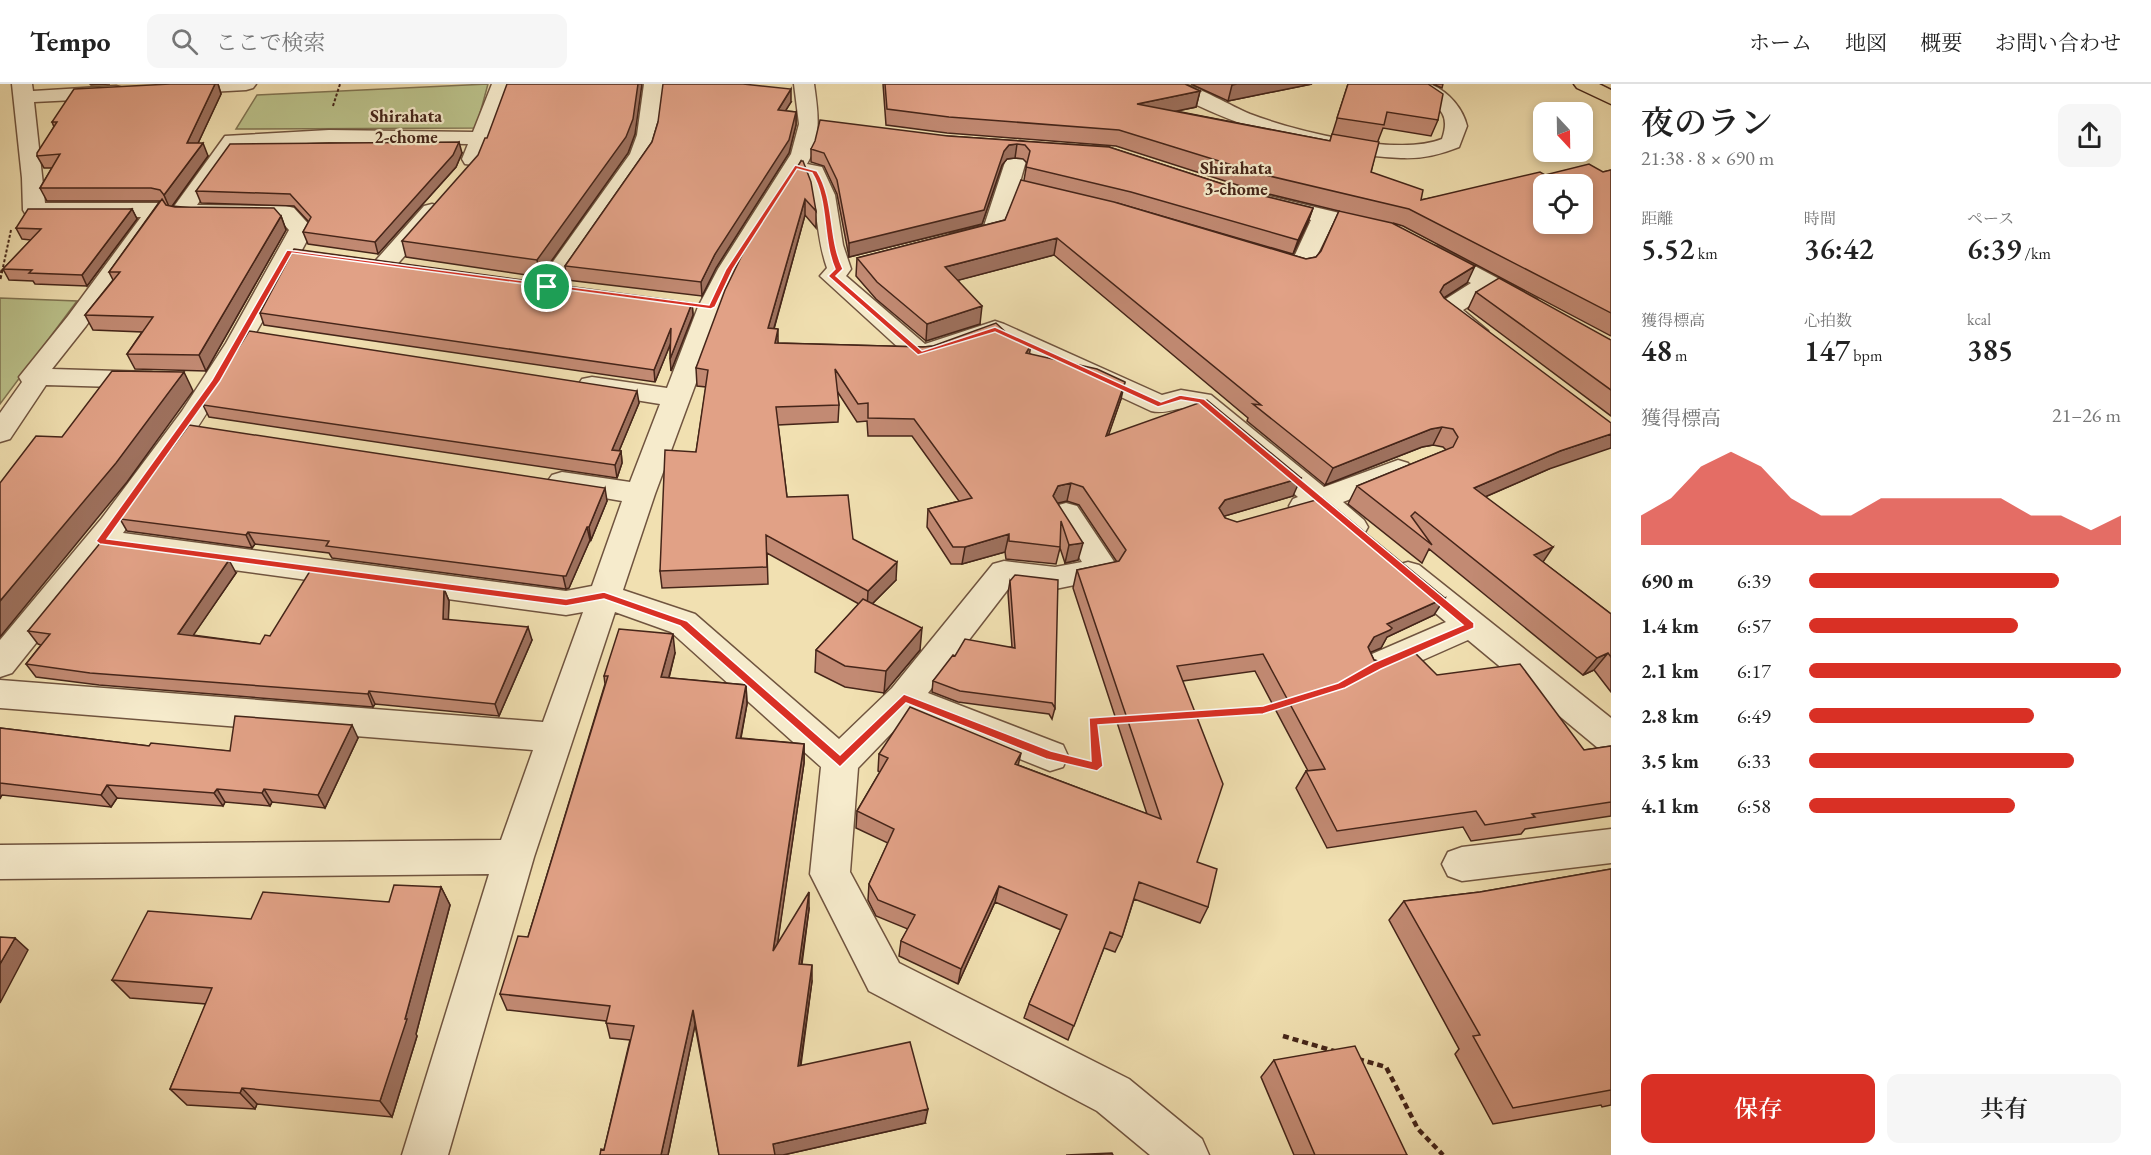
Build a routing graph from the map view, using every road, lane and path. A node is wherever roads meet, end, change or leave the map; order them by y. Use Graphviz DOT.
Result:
graph roads {
  1 [pos="246,84"];
  2 [pos="502,84"];
  3 [pos="654,84"];
  4 [pos="1170,84"];
  5 [pos="1417,84"];
  6 [pos="1584,84"];
  7 [pos="153,90"];
  8 [pos="23,91"];
  9 [pos="129,91"];
  10 [pos="1611,98"];
  11 [pos="807,105"];
  12 [pos="482,138"];
  13 [pos="1021,147"];
  14 [pos="795,167"];
  15 [pos="462,177"];
  16 [pos="1009,186"];
  17 [pos="444,197"];
  18 [pos="1248,198"];
  19 [pos="1086,203"];
  20 [pos="1324,217"];
  21 [pos="1394,233"];
  22 [pos="938,244"];
  23 [pos="1415,244"];
  24 [pos="1244,250"];
  25 [pos="386,264"];
  26 [pos="1489,283"];
  27 [pos="547,287"];
  28 [pos="1545,313"];
  29 [pos="1492,343"];
  30 [pos="38,378"];
  31 [pos="192,380"];
  32 [pos="572,382"];
  33 [pos="677,398"];
  34 [pos="186,425"];
  35 [pos="220,430"];
  36 [pos="0,433"];
  37 [pos="1423,460"];
  38 [pos="535,478"];
  39 [pos="640,494"];
  40 [pos="1321,501"];
  41 [pos="1066,513"];
  42 [pos="1276,514"];
  43 [pos="100,541"];
  44 [pos="604,596"];
  45 [pos="1471,625"];
  46 [pos="0,664"];
  47 [pos="1377,666"];
  48 [pos="0,694"];
  49 [pos="904,698"];
  50 [pos="1285,703"];
  51 [pos="1183,715"];
  52 [pos="1126,719"];
  53 [pos="554,737"];
  54 [pos="1611,738"];
  55 [pos="1050,756"];
  56 [pos="840,762"];
  57 [pos="1611,846"];
  58 [pos="514,857"];
  59 [pos="0,862"];
  60 [pos="1462,864"];
  61 [pos="1283,1036"];
  62 [pos="1341,1053"];
  63 [pos="1352,1057"];
  64 [pos="425,1155"];
  65 [pos="1186,1155"];
  66 [pos="1443,1155"];
  1 -- 7 [label="street"];
  2 -- 12 [label="street"];
  3 -- 27 [label="street"];
  4 -- 5 [label="street"];
  6 -- 10 [label="highway"];
  8 -- 9 [label="street"];
  8 -- 30 [label="street"];
  11 -- 14 [label="street"];
  12 -- 15 [label="street"];
  12 -- 31 [label="street"];
  13 -- 16 [label="street"];
  14 -- 33 [label="street"];
  14 -- 40 [label="street"];
  16 -- 19 [label="street"];
  16 -- 22 [label="street"];
  17 -- 25 [label="street"];
  18 -- 20 [label="street"];
  20 -- 21 [label="street"];
  20 -- 24 [label="street"];
  23 -- 26 [label="street"];
  26 -- 28 [label="street"];
  26 -- 29 [label="street"];
  30 -- 31 [label="street"];
  30 -- 36 [label="street"];
  31 -- 34 [label="street"];
  32 -- 33 [label="street"];
  33 -- 39 [label="street"];
  34 -- 35 [label="street"];
  34 -- 43 [label="street"];
  37 -- 40 [label="street"];
  38 -- 39 [label="street"];
  39 -- 44 [label="street"];
  40 -- 42 [label="street"];
  40 -- 45 [label="street"];
  41 -- 49 [label="street"];
  43 -- 44 [label="street"];
  43 -- 46 [label="street"];
  44 -- 53 [label="street"];
  44 -- 56 [label="street"];
  45 -- 47 [label="street"];
  45 -- 54 [label="street"];
  48 -- 53 [label="street"];
  49 -- 55 [label="street"];
  49 -- 56 [label="street"];
  50 -- 51 [label="path"];
  52 -- 55 [label="path"];
  53 -- 58 [label="street"];
  56 -- 65 [label="street"];
  57 -- 60 [label="street"];
  58 -- 59 [label="street"];
  58 -- 64 [label="street"];
  61 -- 62 [label="path"];
  63 -- 66 [label="path"];
}
